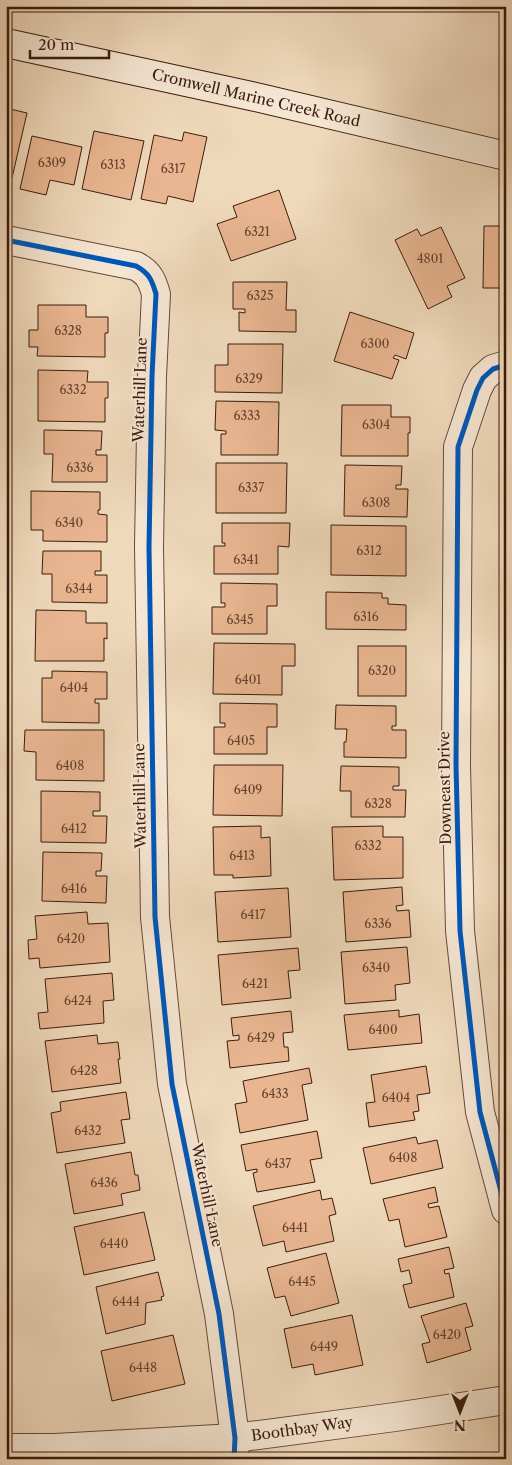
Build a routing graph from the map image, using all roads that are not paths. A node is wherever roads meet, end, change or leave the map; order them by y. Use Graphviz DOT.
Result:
graph roads {
  1 [pos="6,43"];
  2 [pos="506,156"];
  3 [pos="6,240"];
  4 [pos="499,367"];
  5 [pos="506,1210"];
  6 [pos="506,1400"];
  7 [pos="6,1448"];
  8 [pos="234,1449"];
  1 -- 2 [label="street, Cromwell Marine Creek Road"];
  3 -- 8 [label="street, Waterhill Lane"];
  4 -- 5 [label="street, Downeast Drive"];
  6 -- 8 [label="street, Boothbay Way"];
  7 -- 8 [label="street, Boothbay Way"];
}
